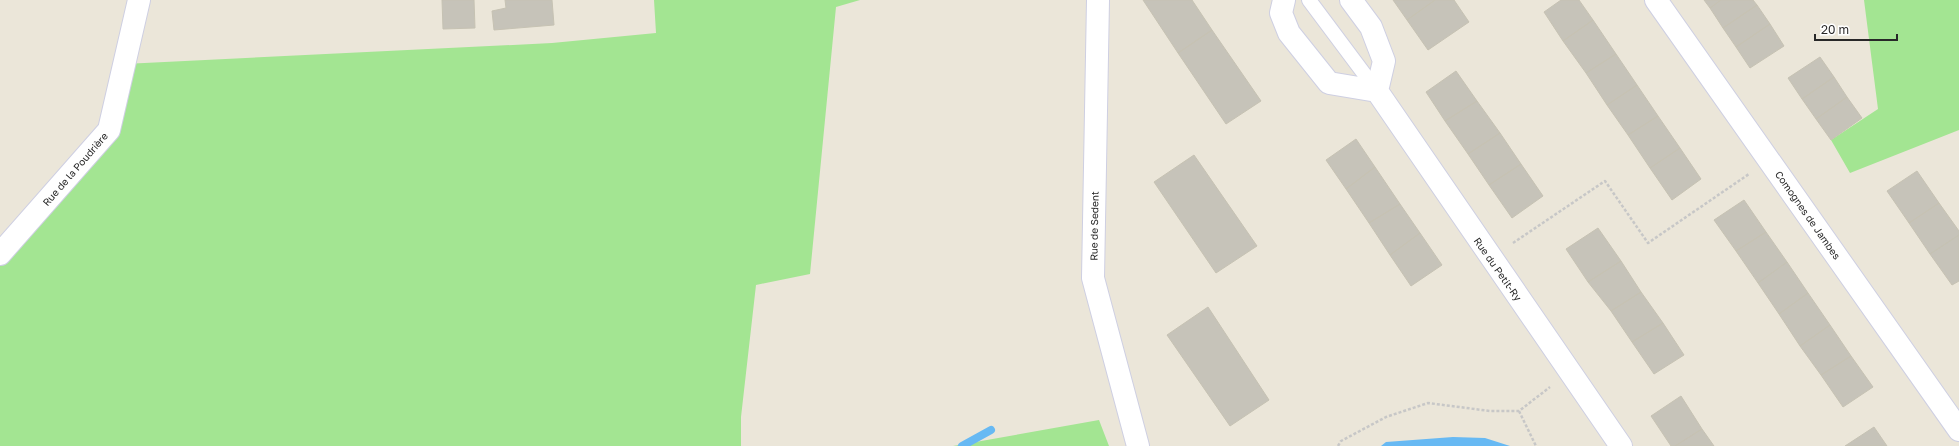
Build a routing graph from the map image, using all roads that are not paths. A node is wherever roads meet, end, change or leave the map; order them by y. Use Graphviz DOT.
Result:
graph roads {
  1 [pos="138,0"];
  2 [pos="1098,0"];
  3 [pos="1284,0"];
  4 [pos="1309,0"];
  5 [pos="1351,0"];
  6 [pos="1656,0"];
  7 [pos="1377,91"];
  8 [pos="0,254"];
  9 [pos="1959,430"];
  10 [pos="1138,446"];
  11 [pos="1621,446"];
  1 -- 8 [label="street, Rue de la Poudrière"];
  2 -- 10 [label="street, Rue de Sedent"];
  3 -- 7 [label="street"];
  4 -- 7 [label="lane, Rue du Petit-Ry"];
  5 -- 7 [label="street"];
  6 -- 9 [label="street, Comognes de Jambes"];
  7 -- 11 [label="street, Rue du Petit-Ry"];
}
